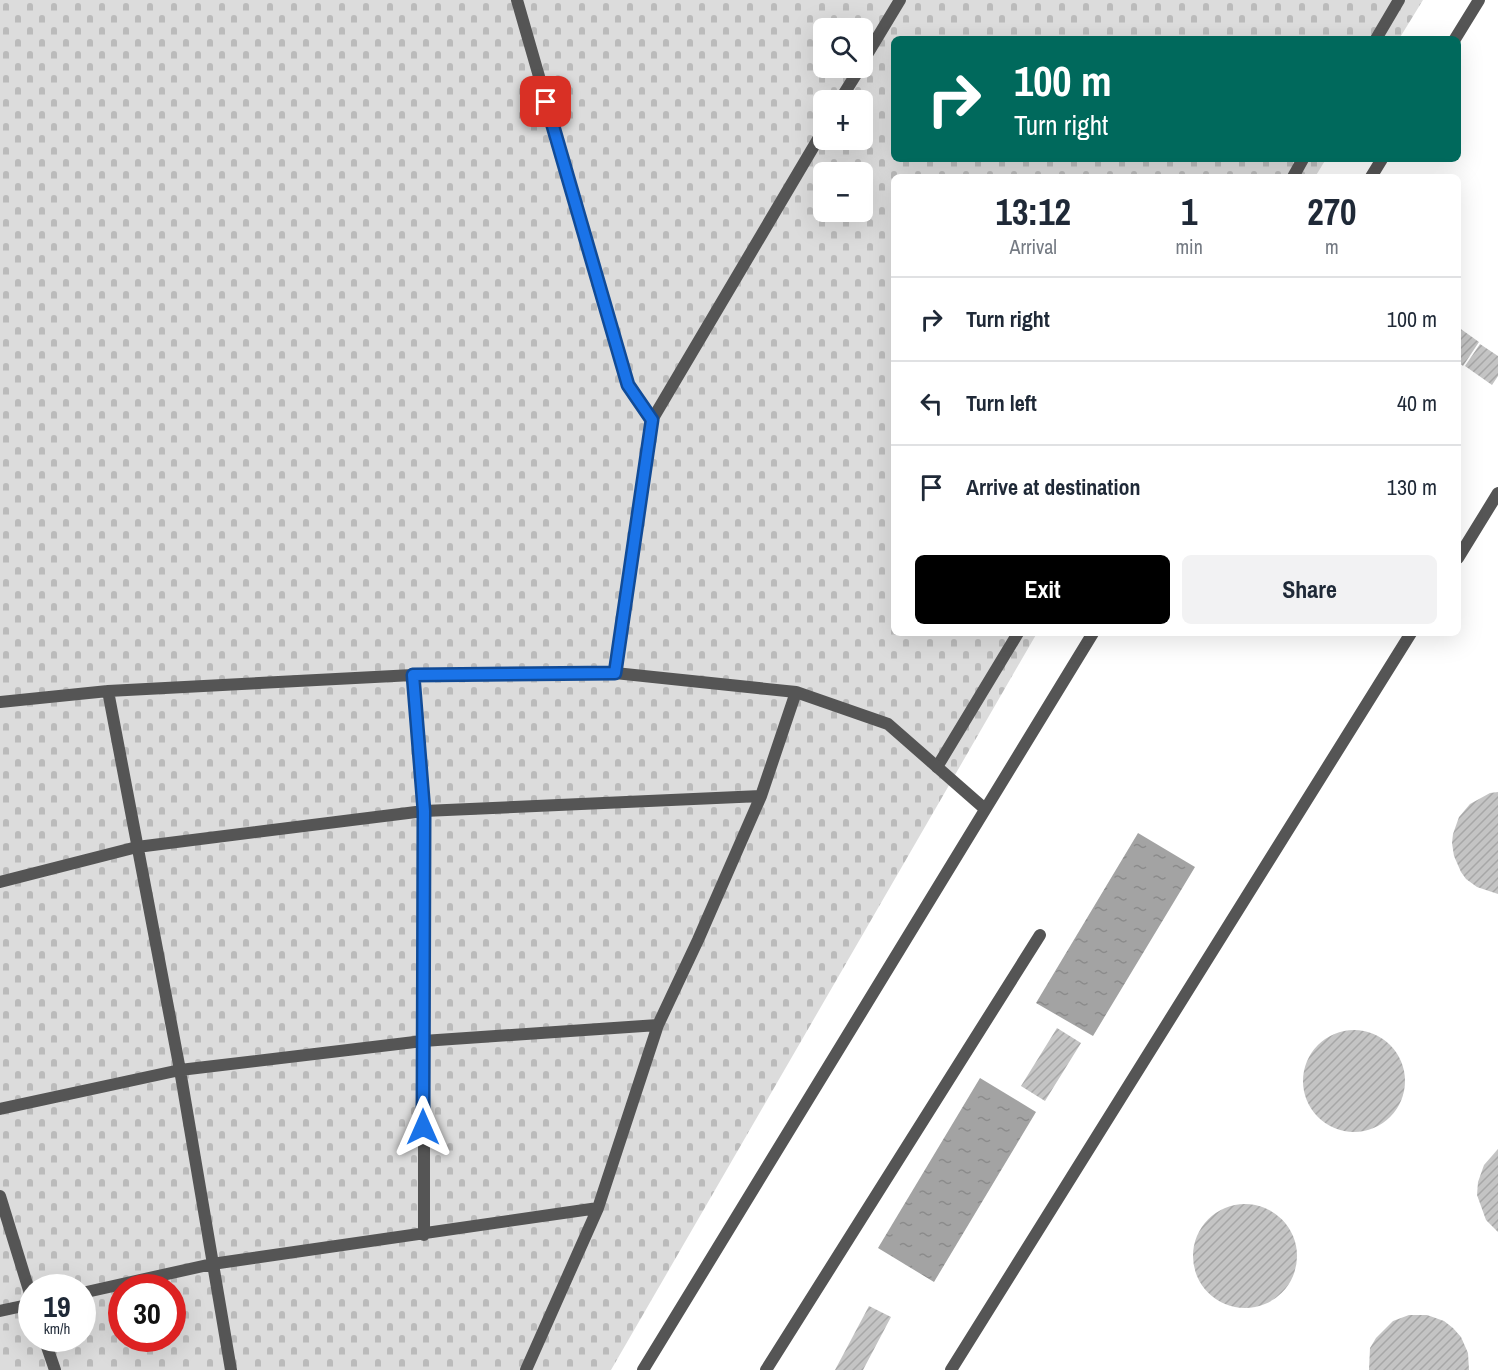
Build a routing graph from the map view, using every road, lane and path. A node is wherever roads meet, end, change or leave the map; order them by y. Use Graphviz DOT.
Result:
graph roads {
  1 [pos="517,0"];
  2 [pos="900,0"];
  3 [pos="1399,0"];
  4 [pos="1479,0"];
  5 [pos="1378,36"];
  6 [pos="1457,36"];
  7 [pos="873,45"];
  8 [pos="813,148"];
  9 [pos="652,420"];
  10 [pos="1498,494"];
  11 [pos="1461,553"];
  12 [pos="1016,636"];
  13 [pos="1091,636"];
  14 [pos="1409,636"];
  15 [pos="615,673"];
  16 [pos="413,675"];
  17 [pos="108,691"];
  18 [pos="796,692"];
  19 [pos="0,702"];
  20 [pos="937,767"];
  21 [pos="761,796"];
  22 [pos="986,809"];
  23 [pos="424,811"];
  24 [pos="137,847"];
  25 [pos="0,882"];
  26 [pos="1040,935"];
  27 [pos="658,1025"];
  28 [pos="423,1041"];
  29 [pos="180,1070"];
  30 [pos="0,1108"];
  31 [pos="0,1196"];
  32 [pos="598,1208"];
  33 [pos="424,1234"];
  34 [pos="212,1264"];
  35 [pos="24,1274"];
  36 [pos="96,1290"];
  37 [pos="18,1306"];
  38 [pos="0,1311"];
  39 [pos="49,1352"];
  40 [pos="55,1370"];
  41 [pos="231,1370"];
  42 [pos="526,1370"];
  43 [pos="643,1370"];
  44 [pos="766,1370"];
  45 [pos="951,1370"];
  1 -- 9 [label="street"];
  2 -- 7 [label="street"];
  3 -- 5 [label="street"];
  4 -- 6 [label="street"];
  8 -- 9 [label="street"];
  9 -- 15 [label="street"];
  10 -- 11 [label="street"];
  12 -- 20 [label="street"];
  13 -- 22 [label="street"];
  14 -- 45 [label="street"];
  15 -- 16 [label="street"];
  15 -- 18 [label="street"];
  16 -- 17 [label="street"];
  16 -- 23 [label="street"];
  17 -- 19 [label="street"];
  17 -- 24 [label="street"];
  18 -- 20 [label="street"];
  18 -- 21 [label="street"];
  20 -- 22 [label="street"];
  21 -- 23 [label="street"];
  21 -- 27 [label="street"];
  22 -- 43 [label="street"];
  23 -- 24 [label="street"];
  23 -- 28 [label="street"];
  24 -- 25 [label="street"];
  24 -- 29 [label="street"];
  26 -- 44 [label="street"];
  27 -- 28 [label="street"];
  27 -- 32 [label="street"];
  28 -- 29 [label="street"];
  28 -- 33 [label="street"];
  29 -- 30 [label="street"];
  29 -- 34 [label="street"];
  31 -- 35 [label="street"];
  32 -- 33 [label="street"];
  32 -- 42 [label="street"];
  33 -- 34 [label="street"];
  34 -- 36 [label="street"];
  34 -- 41 [label="street"];
  37 -- 38 [label="street"];
  39 -- 40 [label="street"];
}
